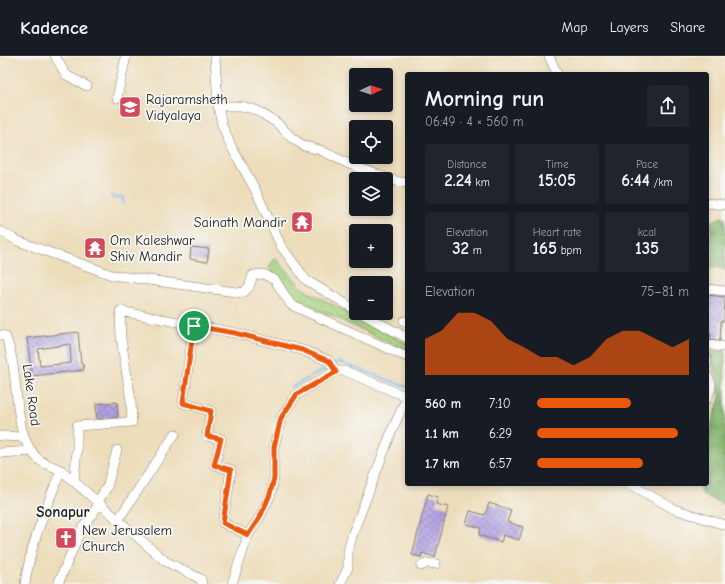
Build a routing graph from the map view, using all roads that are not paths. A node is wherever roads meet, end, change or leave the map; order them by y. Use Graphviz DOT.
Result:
graph roads {
  1 [pos="55,56"];
  2 [pos="126,56"];
  3 [pos="215,56"];
  4 [pos="549,56"];
  5 [pos="556,72"];
  6 [pos="87,86"];
  7 [pos="117,98"];
  8 [pos="218,106"];
  9 [pos="405,182"];
  10 [pos="709,203"];
  11 [pos="725,205"];
  12 [pos="0,231"];
  13 [pos="709,289"];
  14 [pos="725,291"];
  15 [pos="349,306"];
  16 [pos="375,320"];
  17 [pos="194,326"];
  18 [pos="0,335"];
  19 [pos="405,337"];
  20 [pos="709,344"];
  21 [pos="725,346"];
  22 [pos="405,356"];
  23 [pos="333,367"];
  24 [pos="709,378"];
  25 [pos="709,393"];
  26 [pos="405,396"];
  27 [pos="405,401"];
  28 [pos="175,434"];
  29 [pos="0,436"];
  30 [pos="23,437"];
  31 [pos="116,450"];
  32 [pos="32,451"];
  33 [pos="0,453"];
  34 [pos="61,470"];
  35 [pos="74,482"];
  36 [pos="634,486"];
  37 [pos="98,504"];
  38 [pos="118,520"];
  39 [pos="725,525"];
  40 [pos="248,535"];
  41 [pos="436,564"];
  42 [pos="421,566"];
  43 [pos="234,583"];
  44 [pos="25,584"];
  45 [pos="58,584"];
  46 [pos="202,584"];
  47 [pos="340,584"];
  1 -- 6 [label="street"];
  2 -- 7 [label="street"];
  3 -- 8 [label="street"];
  4 -- 5 [label="street"];
  8 -- 9 [label="street"];
  8 -- 15 [label="street"];
  10 -- 11 [label="street"];
  12 -- 22 [label="street"];
  13 -- 14 [label="street"];
  16 -- 19 [label="street"];
  17 -- 23 [label="street"];
  17 -- 35 [label="street"];
  17 -- 40 [label="street"];
  18 -- 30 [label="street, Lake Road"];
  20 -- 21 [label="street"];
  23 -- 26 [label="street"];
  23 -- 40 [label="street"];
  24 -- 25 [label="street"];
  27 -- 47 [label="street"];
  28 -- 38 [label="street"];
  29 -- 30 [label="street"];
  30 -- 32 [label="street, Lake Road"];
  31 -- 37 [label="street"];
  32 -- 33 [label="street"];
  32 -- 34 [label="street, Lake Road"];
  34 -- 35 [label="street, Lake Road"];
  34 -- 44 [label="street"];
  35 -- 37 [label="street, Lake Road"];
  36 -- 39 [label="street"];
  37 -- 38 [label="street, Lake Road"];
  37 -- 45 [label="street"];
  38 -- 46 [label="street, Lake Road"];
  40 -- 43 [label="street"];
  41 -- 42 [label="street"];
}
